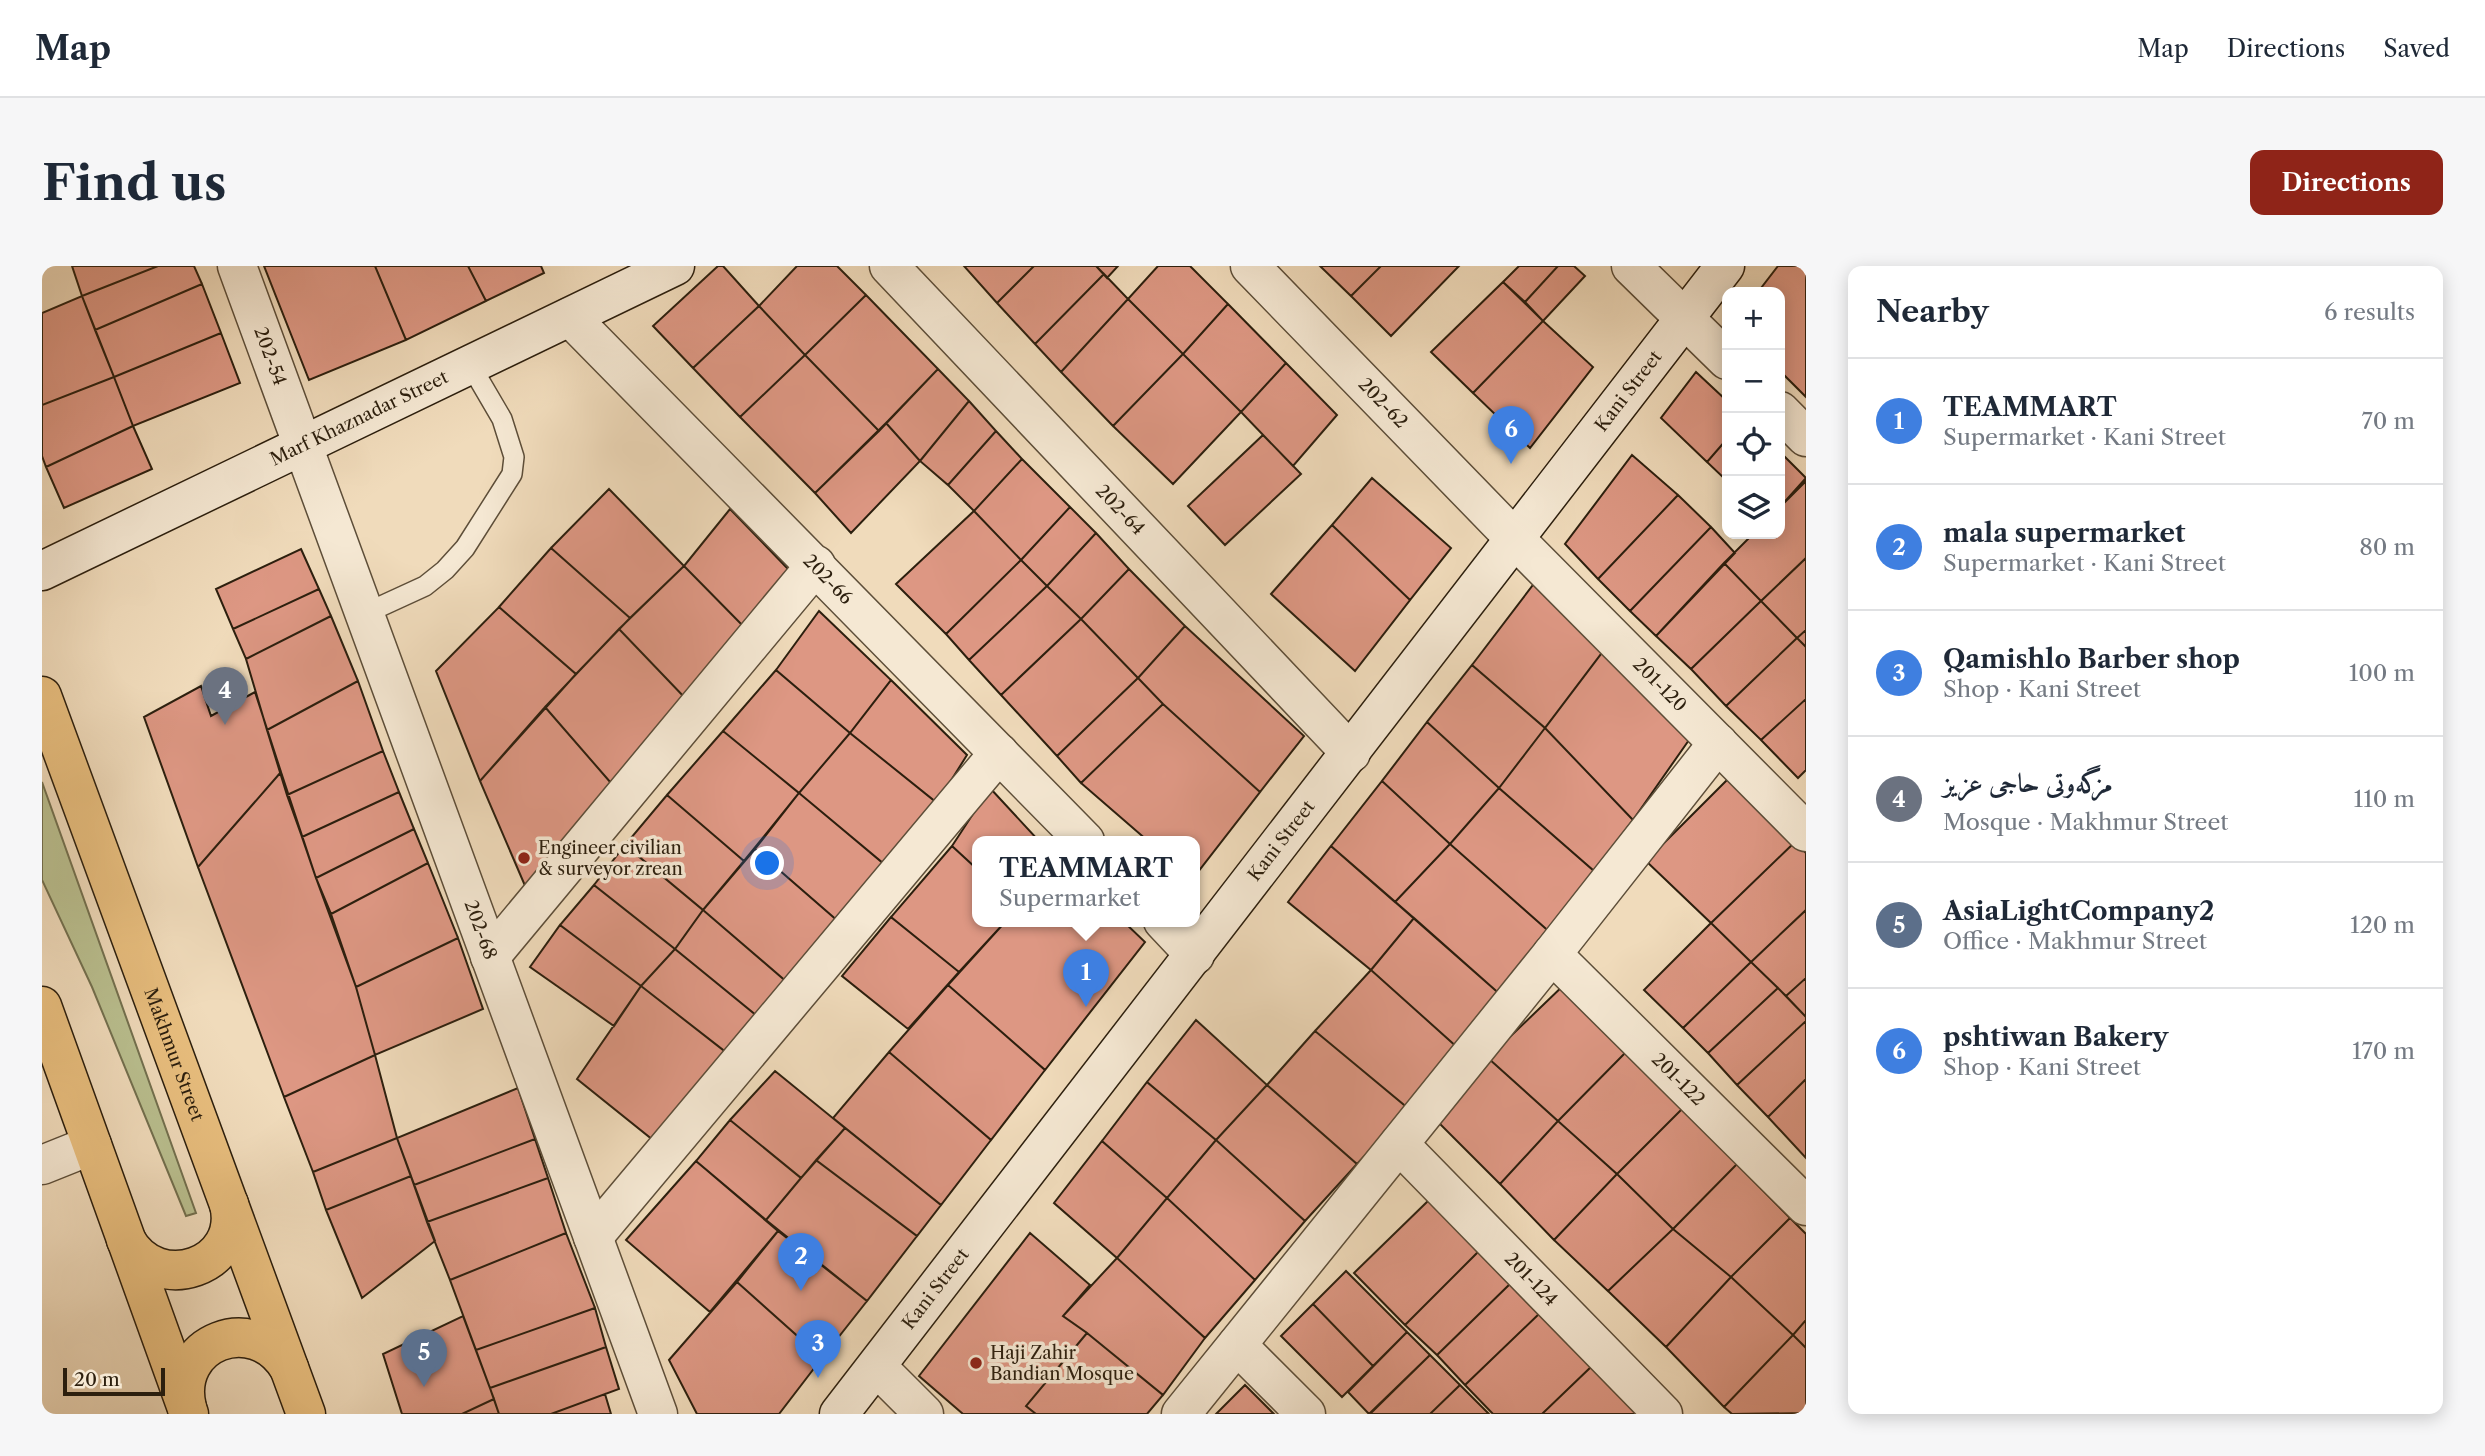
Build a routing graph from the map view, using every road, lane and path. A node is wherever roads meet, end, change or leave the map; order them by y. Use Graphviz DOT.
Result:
graph roads {
  1 [pos="237,266"];
  2 [pos="675,266"];
  3 [pos="889,266"];
  4 [pos="1250,266"];
  5 [pos="1631,266"];
  6 [pos="1725,266"];
  7 [pos="570,317"];
  8 [pos="1685,318"];
  9 [pos="1722,355"];
  10 [pos="471,366"];
  11 [pos="1782,413"];
  12 [pos="1806,437"];
  13 [pos="302,446"];
  14 [pos="1515,539"];
  15 [pos="816,565"];
  16 [pos="42,571"];
  17 [pos="364,614"];
  18 [pos="42,695"];
  19 [pos="1718,743"];
  20 [pos="999,753"];
  21 [pos="1351,753"];
  22 [pos="1806,832"];
  23 [pos="1080,836"];
  24 [pos="1169,927"];
  25 [pos="1552,954"];
  26 [pos="1195,955"];
  27 [pos="490,957"];
  28 [pos="42,1006"];
  29 [pos="1399,1144"];
  30 [pos="92,1145"];
  31 [pos="42,1165"];
  32 [pos="228,1202"];
  33 [pos="1806,1206"];
  34 [pos="122,1231"];
  35 [pos="593,1237"];
  36 [pos="1237,1345"];
  37 [pos="877,1367"];
  38 [pos="290,1370"];
  39 [pos="183,1412"];
  40 [pos="306,1414"];
  41 [pos="658,1414"];
  42 [pos="839,1414"];
  43 [pos="924,1414"];
  44 [pos="1181,1414"];
  45 [pos="1306,1414"];
  46 [pos="1663,1414"];
  1 -- 13 [label="street, 202-54"];
  2 -- 7 [label="street, Marf Khaznadar Street"];
  3 -- 21 [label="street, 202-64"];
  4 -- 14 [label="street, 202-62"];
  5 -- 8 [label="street"];
  6 -- 8 [label="street, Kani Street"];
  7 -- 10 [label="street, Marf Khaznadar Street"];
  7 -- 15 [label="street, 202-66"];
  8 -- 9 [label="street"];
  8 -- 14 [label="street, Kani Street"];
  10 -- 13 [label="street, Marf Khaznadar Street"];
  10 -- 17 [label="lane"];
  11 -- 12 [label="street"];
  13 -- 16 [label="street, Marf Khaznadar Street"];
  13 -- 17 [label="street, 202-68"];
  14 -- 19 [label="street, 201-120"];
  14 -- 21 [label="street, Kani Street"];
  15 -- 20 [label="street, 202-66"];
  15 -- 27 [label="street"];
  17 -- 27 [label="street, 202-68"];
  18 -- 32 [label="highway, Makhmur Street"];
  19 -- 22 [label="street, 201-120"];
  19 -- 25 [label="street"];
  20 -- 23 [label="street, 202-66"];
  20 -- 35 [label="street"];
  21 -- 26 [label="street, Kani Street"];
  24 -- 26 [label="street"];
  25 -- 29 [label="street"];
  25 -- 33 [label="street, 201-122"];
  26 -- 37 [label="street, Kani Street"];
  27 -- 35 [label="street, 202-68"];
  28 -- 30 [label="highway"];
  29 -- 36 [label="street"];
  29 -- 46 [label="street, 201-124"];
  30 -- 31 [label="street"];
  30 -- 34 [label="highway"];
  32 -- 34 [label="highway"];
  32 -- 38 [label="highway, Makhmur Street"];
  34 -- 39 [label="highway"];
  35 -- 41 [label="street, 202-68"];
  36 -- 44 [label="street"];
  36 -- 45 [label="street"];
  37 -- 42 [label="street, Kani Street"];
  37 -- 43 [label="street"];
  38 -- 39 [label="highway"];
  38 -- 40 [label="highway, Makhmur Street"];
}
